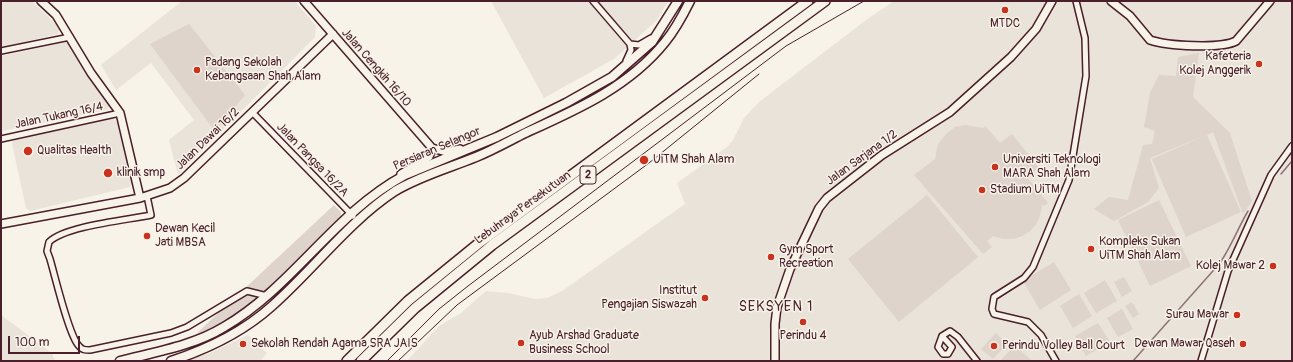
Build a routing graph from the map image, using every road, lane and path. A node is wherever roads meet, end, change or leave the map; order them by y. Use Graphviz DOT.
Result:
graph roads {
  1 [pos="41,1"];
  2 [pos="304,1"];
  3 [pos="593,1"];
  4 [pos="678,1"];
  5 [pos="690,1"];
  6 [pos="808,1"];
  7 [pos="825,1"];
  8 [pos="1052,1"];
  9 [pos="1076,1"];
  10 [pos="1111,1"];
  11 [pos="1270,1"];
  12 [pos="665,23"];
  13 [pos="333,34"];
  14 [pos="70,37"];
  15 [pos="630,44"];
  16 [pos="1,50"];
  17 [pos="618,73"];
  18 [pos="252,112"];
  19 [pos="120,113"];
  20 [pos="1,139"];
  21 [pos="477,145"];
  22 [pos="1292,146"];
  23 [pos="432,148"];
  24 [pos="390,182"];
  25 [pos="144,197"];
  26 [pos="350,214"];
  27 [pos="358,222"];
  28 [pos="1,224"];
  29 [pos="267,296"];
  30 [pos="942,336"];
  31 [pos="1054,360"];
  32 [pos="120,361"];
  33 [pos="171,361"];
  34 [pos="347,361"];
  35 [pos="361,361"];
  36 [pos="775,361"];
  37 [pos="977,361"];
  38 [pos="1201,361"];
  1 -- 14 [label="street"];
  2 -- 13 [label="street, Jalan Cengkih 16/10"];
  3 -- 15 [label="street"];
  4 -- 12 [label="main road, Persiaran Selangor"];
  5 -- 27 [label="main road, Persiaran Selangor"];
  6 -- 34 [label="highway, Lebuhraya Persekutuan / 2"];
  7 -- 35 [label="highway, Lebuhraya Persekutuan / 2"];
  8 -- 36 [label="street, Jalan Sarjana 1/2"];
  9 -- 31 [label="street"];
  10 -- 11 [label="street"];
  12 -- 15 [label="street"];
  12 -- 17 [label="main road, Persiaran Selangor"];
  13 -- 18 [label="street, Jalan Dawai 16/2"];
  13 -- 23 [label="street, Jalan Cengkih 16/10"];
  14 -- 16 [label="street"];
  14 -- 19 [label="street"];
  15 -- 17 [label="street"];
  17 -- 21 [label="main road, Persiaran Selangor"];
  18 -- 25 [label="street, Jalan Dawai 16/2"];
  18 -- 26 [label="street, Jalan Pangsa 16/2A"];
  19 -- 20 [label="street, Jalan Tukang 16/4"];
  19 -- 25 [label="street"];
  21 -- 23 [label="street"];
  21 -- 24 [label="main road, Persiaran Selangor"];
  22 -- 38 [label="street"];
  23 -- 24 [label="street"];
  24 -- 26 [label="main road, Persiaran Selangor"];
  25 -- 28 [label="street, Jalan Dawai 16/2"];
  25 -- 29 [label="street"];
  26 -- 27 [label="street, Jalan Pangsa 16/2A"];
  26 -- 29 [label="main road, Persiaran Selangor"];
  27 -- 33 [label="main road, Persiaran Selangor"];
  29 -- 32 [label="main road, Persiaran Selangor"];
  30 -- 37 [label="street"];
}
